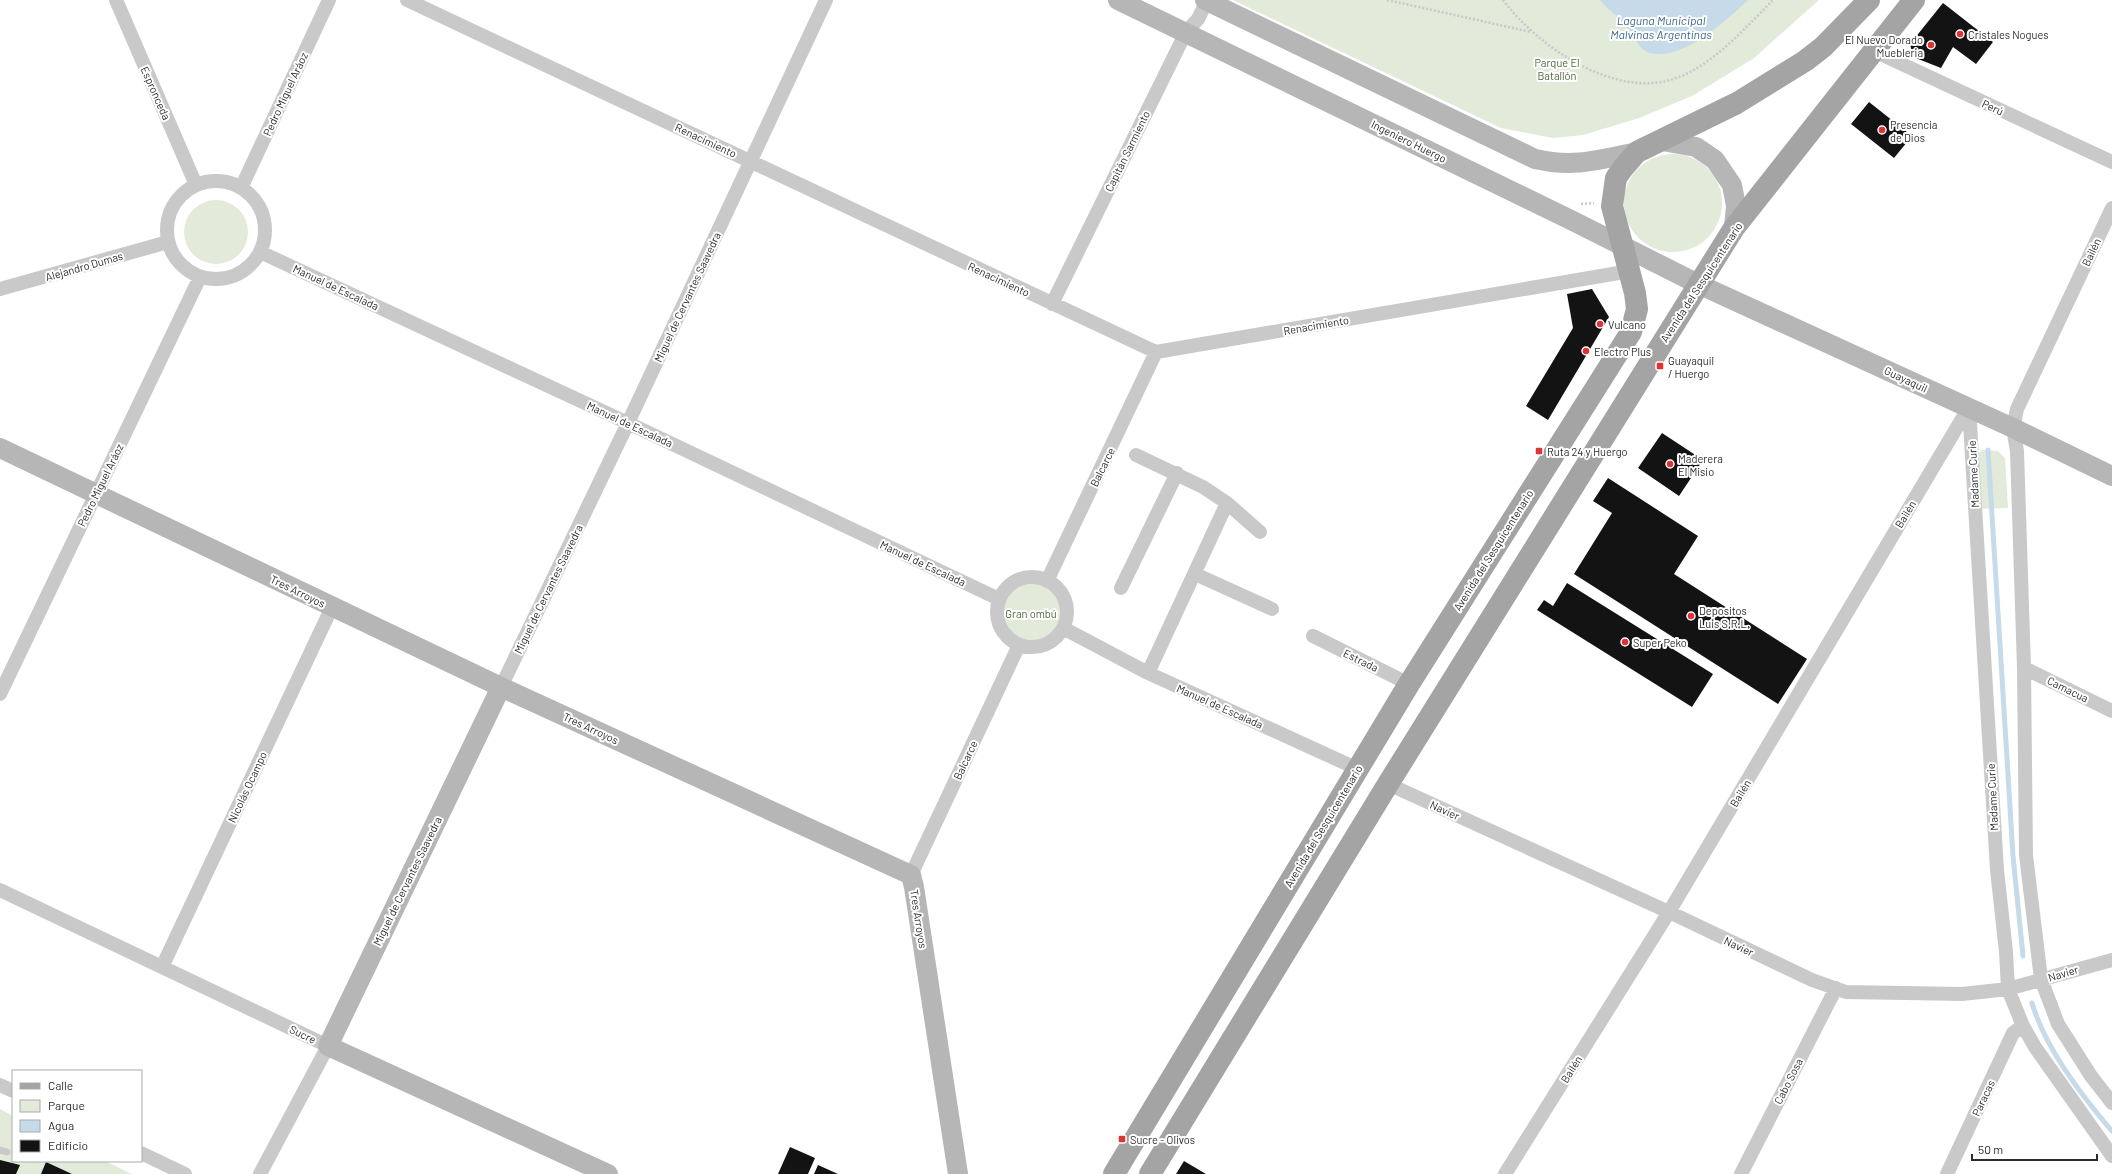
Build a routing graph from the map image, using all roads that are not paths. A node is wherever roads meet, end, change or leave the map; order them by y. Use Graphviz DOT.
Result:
graph roads {
  1 [pos="116,0"];
  2 [pos="329,0"];
  3 [pos="407,0"];
  4 [pos="826,0"];
  5 [pos="1118,0"];
  6 [pos="1869,0"];
  7 [pos="1914,0"];
  8 [pos="1214,2"];
  9 [pos="1186,32"];
  10 [pos="1874,51"];
  11 [pos="1662,141"];
  12 [pos="1637,152"];
  13 [pos="751,161"];
  14 [pos="2112,162"];
  15 [pos="196,185"];
  16 [pos="240,188"];
  17 [pos="2112,208"];
  18 [pos="1734,228"];
  19 [pos="168,242"];
  20 [pos="1624,248"];
  21 [pos="260,252"];
  22 [pos="1630,271"];
  23 [pos="200,277"];
  24 [pos="1698,284"];
  25 [pos="0,289"];
  26 [pos="1052,304"];
  27 [pos="1156,352"];
  28 [pos="1968,407"];
  29 [pos="628,423"];
  30 [pos="2013,428"];
  31 [pos="0,448"];
  32 [pos="1136,455"];
  33 [pos="1177,473"];
  34 [pos="2112,476"];
  35 [pos="95,494"];
  36 [pos="1227,503"];
  37 [pos="1260,532"];
  38 [pos="1195,574"];
  39 [pos="1047,581"];
  40 [pos="1121,588"];
  41 [pos="999,599"];
  42 [pos="332,607"];
  43 [pos="1272,609"];
  44 [pos="1063,628"];
  45 [pos="1313,636"];
  46 [pos="1019,645"];
  47 [pos="2024,668"];
  48 [pos="1148,673"];
  49 [pos="1409,684"];
  50 [pos="501,687"];
  51 [pos="0,694"];
  52 [pos="2112,711"];
  53 [pos="1358,769"];
  54 [pos="1388,784"];
  55 [pos="911,875"];
  56 [pos="0,890"];
  57 [pos="1669,912"];
  58 [pos="2112,960"];
  59 [pos="162,967"];
  60 [pos="2041,980"];
  61 [pos="1836,988"];
  62 [pos="2008,989"];
  63 [pos="2023,1026"];
  64 [pos="328,1046"];
  65 [pos="0,1085"];
  66 [pos="12,1091"];
  67 [pos="2112,1103"];
  68 [pos="142,1153"];
  69 [pos="2112,1156"];
  70 [pos="1508,1173"];
  71 [pos="185,1174"];
  72 [pos="260,1174"];
  73 [pos="608,1174"];
  74 [pos="958,1174"];
  75 [pos="1114,1174"];
  76 [pos="1150,1174"];
  77 [pos="1741,1174"];
  78 [pos="1947,1174"];
  1 -- 15 [label="street, Espronceda"];
  2 -- 16 [label="street, Pedro Miguel Aráoz"];
  3 -- 13 [label="street, Renacimiento"];
  4 -- 13 [label="street, Miguel de Cervantes Saavedra"];
  5 -- 9 [label="street, Ingeniero Huergo"];
  6 -- 11 [label="main road, Avenida del Sesquicentenario"];
  7 -- 10 [label="main road, Avenida del Sesquicentenario"];
  8 -- 9 [label="street, Capitán Sarmiento"];
  8 -- 12 [label="street"];
  9 -- 20 [label="street, Ingeniero Huergo"];
  9 -- 26 [label="street, Capitán Sarmiento"];
  10 -- 14 [label="street, Perú"];
  10 -- 18 [label="main road, Avenida del Sesquicentenario"];
  11 -- 12 [label="main road, Avenida del Sesquicentenario"];
  11 -- 18 [label="street"];
  12 -- 20 [label="main road, Avenida del Sesquicentenario"];
  13 -- 26 [label="street, Renacimiento"];
  13 -- 29 [label="street, Miguel de Cervantes Saavedra"];
  15 -- 16 [label="street"];
  15 -- 19 [label="street"];
  16 -- 21 [label="street"];
  17 -- 30 [label="street, Bailén"];
  18 -- 24 [label="main road, Avenida del Sesquicentenario"];
  19 -- 23 [label="street"];
  19 -- 25 [label="street, Alejandro Dumas"];
  20 -- 22 [label="main road, Avenida del Sesquicentenario"];
  20 -- 24 [label="street, Ingeniero Huergo"];
  21 -- 23 [label="street"];
  21 -- 29 [label="street, Manuel de Escalada"];
  22 -- 27 [label="street, Renacimiento"];
  22 -- 49 [label="main road, Avenida del Sesquicentenario"];
  23 -- 35 [label="street, Pedro Miguel Aráoz"];
  24 -- 28 [label="street, Guayaquil"];
  24 -- 54 [label="main road, Avenida del Sesquicentenario"];
  26 -- 27 [label="street, Renacimiento"];
  27 -- 39 [label="street, Balcarce"];
  28 -- 30 [label="street, Guayaquil"];
  28 -- 57 [label="street, Bailén"];
  28 -- 62 [label="street, Madame Curie"];
  29 -- 41 [label="street, Manuel de Escalada"];
  29 -- 50 [label="street, Miguel de Cervantes Saavedra"];
  30 -- 34 [label="street, Guayaquil"];
  30 -- 47 [label="street"];
  31 -- 35 [label="street, Tres Arroyos"];
  32 -- 33 [label="street"];
  33 -- 36 [label="street"];
  33 -- 40 [label="street"];
  35 -- 42 [label="street, Tres Arroyos"];
  35 -- 51 [label="street, Pedro Miguel Aráoz"];
  36 -- 37 [label="street"];
  36 -- 38 [label="street"];
  38 -- 43 [label="street"];
  38 -- 48 [label="street"];
  39 -- 41 [label="street"];
  39 -- 44 [label="street"];
  41 -- 46 [label="street"];
  42 -- 50 [label="street, Tres Arroyos"];
  42 -- 59 [label="street, Nicolás Ocampo"];
  44 -- 46 [label="street"];
  44 -- 48 [label="street, Manuel de Escalada"];
  45 -- 49 [label="street, Estrada"];
  46 -- 55 [label="street, Balcarce"];
  47 -- 52 [label="street, Camacua"];
  47 -- 60 [label="street"];
  48 -- 53 [label="street, Manuel de Escalada"];
  49 -- 53 [label="main road, Avenida del Sesquicentenario"];
  50 -- 55 [label="street, Tres Arroyos"];
  50 -- 64 [label="street, Miguel de Cervantes Saavedra"];
  53 -- 75 [label="main road, Avenida del Sesquicentenario"];
  54 -- 57 [label="street, Navier"];
  54 -- 76 [label="main road, Avenida del Sesquicentenario"];
  55 -- 74 [label="street, Tres Arroyos"];
  56 -- 59 [label="street, Sucre"];
  57 -- 61 [label="street, Navier"];
  57 -- 70 [label="street, Bailén"];
  58 -- 60 [label="street, Navier"];
  59 -- 64 [label="street, Sucre"];
  60 -- 62 [label="street, Navier"];
  60 -- 67 [label="street"];
  61 -- 62 [label="street, Navier"];
  61 -- 77 [label="street, Cabo Sosa"];
  62 -- 63 [label="street, Madame Curie"];
  63 -- 69 [label="street, Madame Curie"];
  63 -- 78 [label="street, Paracas"];
  64 -- 72 [label="street, Miguel de Cervantes Saavedra"];
  64 -- 73 [label="street, Sucre"];
  65 -- 66 [label="street"];
  68 -- 71 [label="street"];
}
